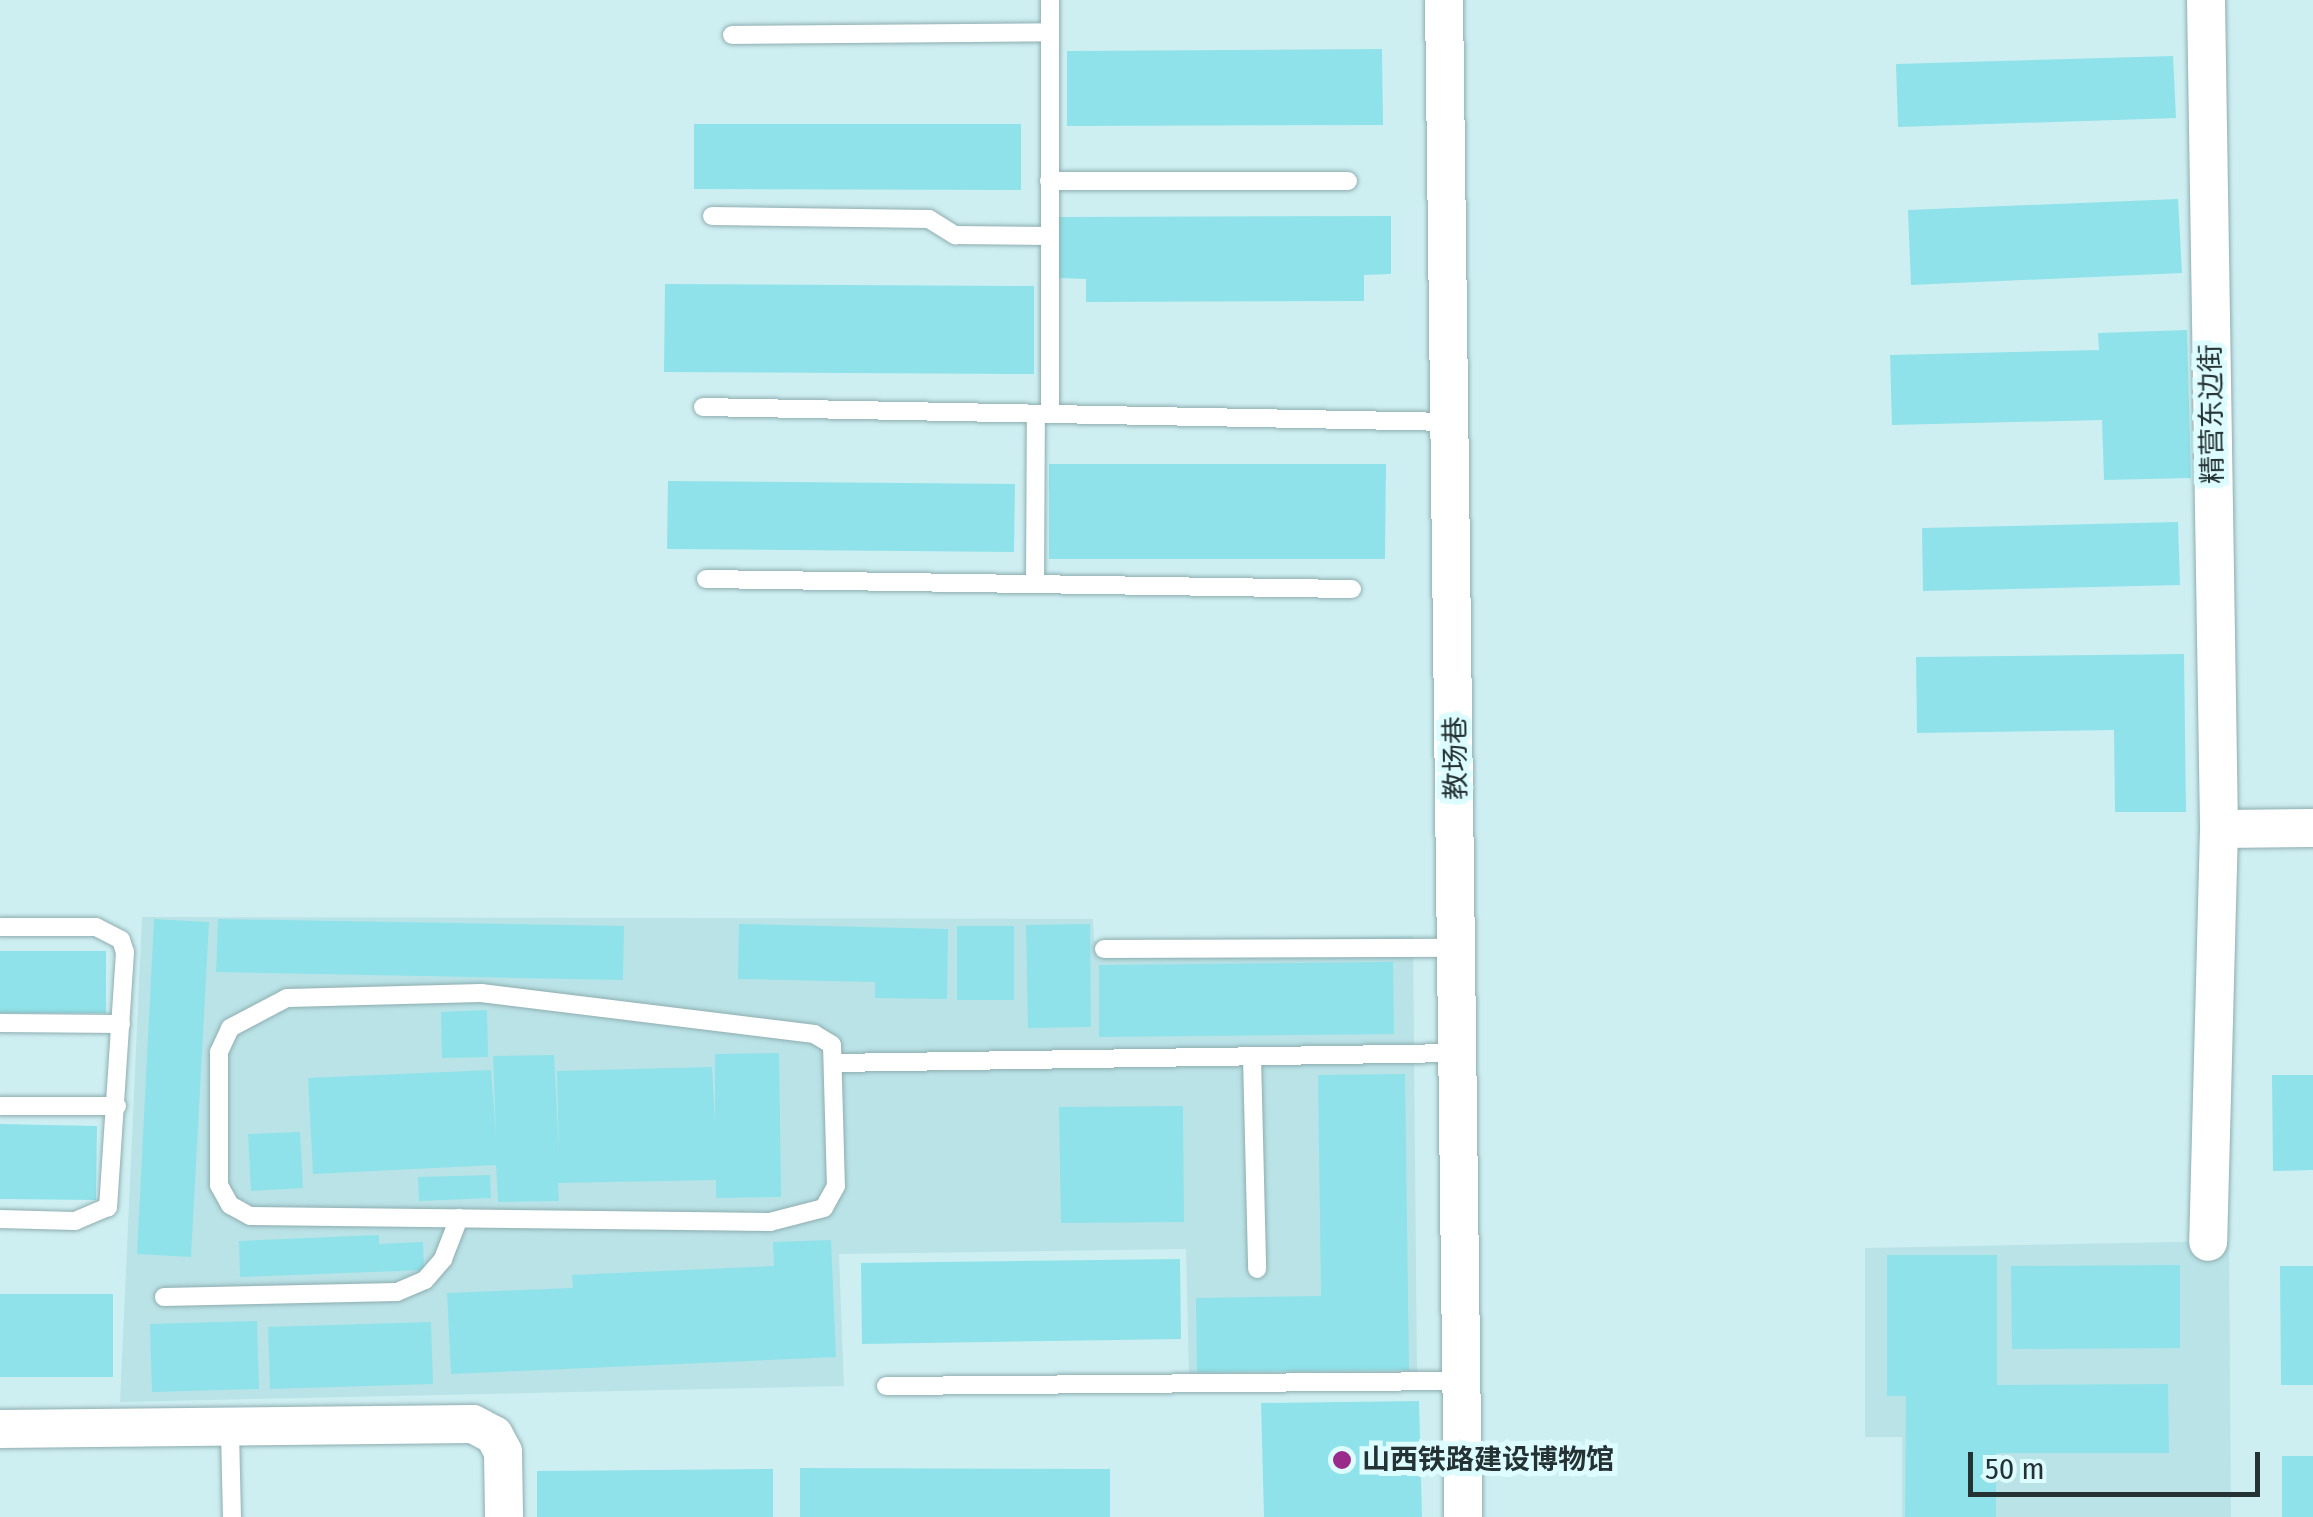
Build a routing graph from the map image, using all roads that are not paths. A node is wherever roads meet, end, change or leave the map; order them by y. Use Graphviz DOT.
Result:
graph roads {
  1 [pos="1050,0"];
  2 [pos="1444,0"];
  3 [pos="2206,0"];
  4 [pos="1048,32"];
  5 [pos="732,35"];
  6 [pos="1348,181"];
  7 [pos="1050,182"];
  8 [pos="712,216"];
  9 [pos="1049,236"];
  10 [pos="703,407"];
  11 [pos="1043,414"];
  12 [pos="1450,422"];
  13 [pos="706,579"];
  14 [pos="1035,584"];
  15 [pos="1352,589"];
  16 [pos="2313,828"];
  17 [pos="2219,829"];
  18 [pos="0,927"];
  19 [pos="1459,948"];
  20 [pos="1104,949"];
  21 [pos="0,1023"];
  22 [pos="121,1024"];
  23 [pos="1458,1053"];
  24 [pos="1252,1057"];
  25 [pos="834,1063"];
  26 [pos="0,1106"];
  27 [pos="117,1106"];
  28 [pos="458,1218"];
  29 [pos="0,1220"];
  30 [pos="2208,1242"];
  31 [pos="1257,1269"];
  32 [pos="164,1297"];
  33 [pos="1462,1382"];
  34 [pos="886,1386"];
  35 [pos="0,1429"];
  36 [pos="230,1431"];
  37 [pos="232,1517"];
  38 [pos="504,1517"];
  39 [pos="1463,1517"];
  1 -- 4 [label="lane"];
  2 -- 12 [label="street, 教场巷"];
  3 -- 17 [label="street, 精营东边街"];
  4 -- 5 [label="lane"];
  4 -- 7 [label="lane"];
  6 -- 7 [label="lane"];
  7 -- 9 [label="lane"];
  8 -- 9 [label="lane"];
  9 -- 11 [label="lane"];
  10 -- 11 [label="lane"];
  11 -- 12 [label="lane"];
  11 -- 14 [label="lane"];
  12 -- 19 [label="street, 教场巷"];
  13 -- 14 [label="lane"];
  14 -- 15 [label="lane"];
  16 -- 17 [label="street"];
  17 -- 30 [label="street, 精营东边街"];
  18 -- 22 [label="lane"];
  19 -- 20 [label="lane"];
  19 -- 23 [label="street, 教场巷"];
  21 -- 22 [label="lane"];
  22 -- 27 [label="lane"];
  23 -- 24 [label="lane"];
  23 -- 33 [label="street, 教场巷"];
  24 -- 25 [label="lane"];
  24 -- 31 [label="lane"];
  25 -- 28 [label="lane"];
  25 -- 28 [label="lane"];
  26 -- 27 [label="lane"];
  27 -- 29 [label="lane"];
  28 -- 32 [label="lane"];
  33 -- 34 [label="lane"];
  33 -- 39 [label="street, 教场巷"];
  35 -- 36 [label="street"];
  36 -- 37 [label="lane"];
  36 -- 38 [label="street"];
}
